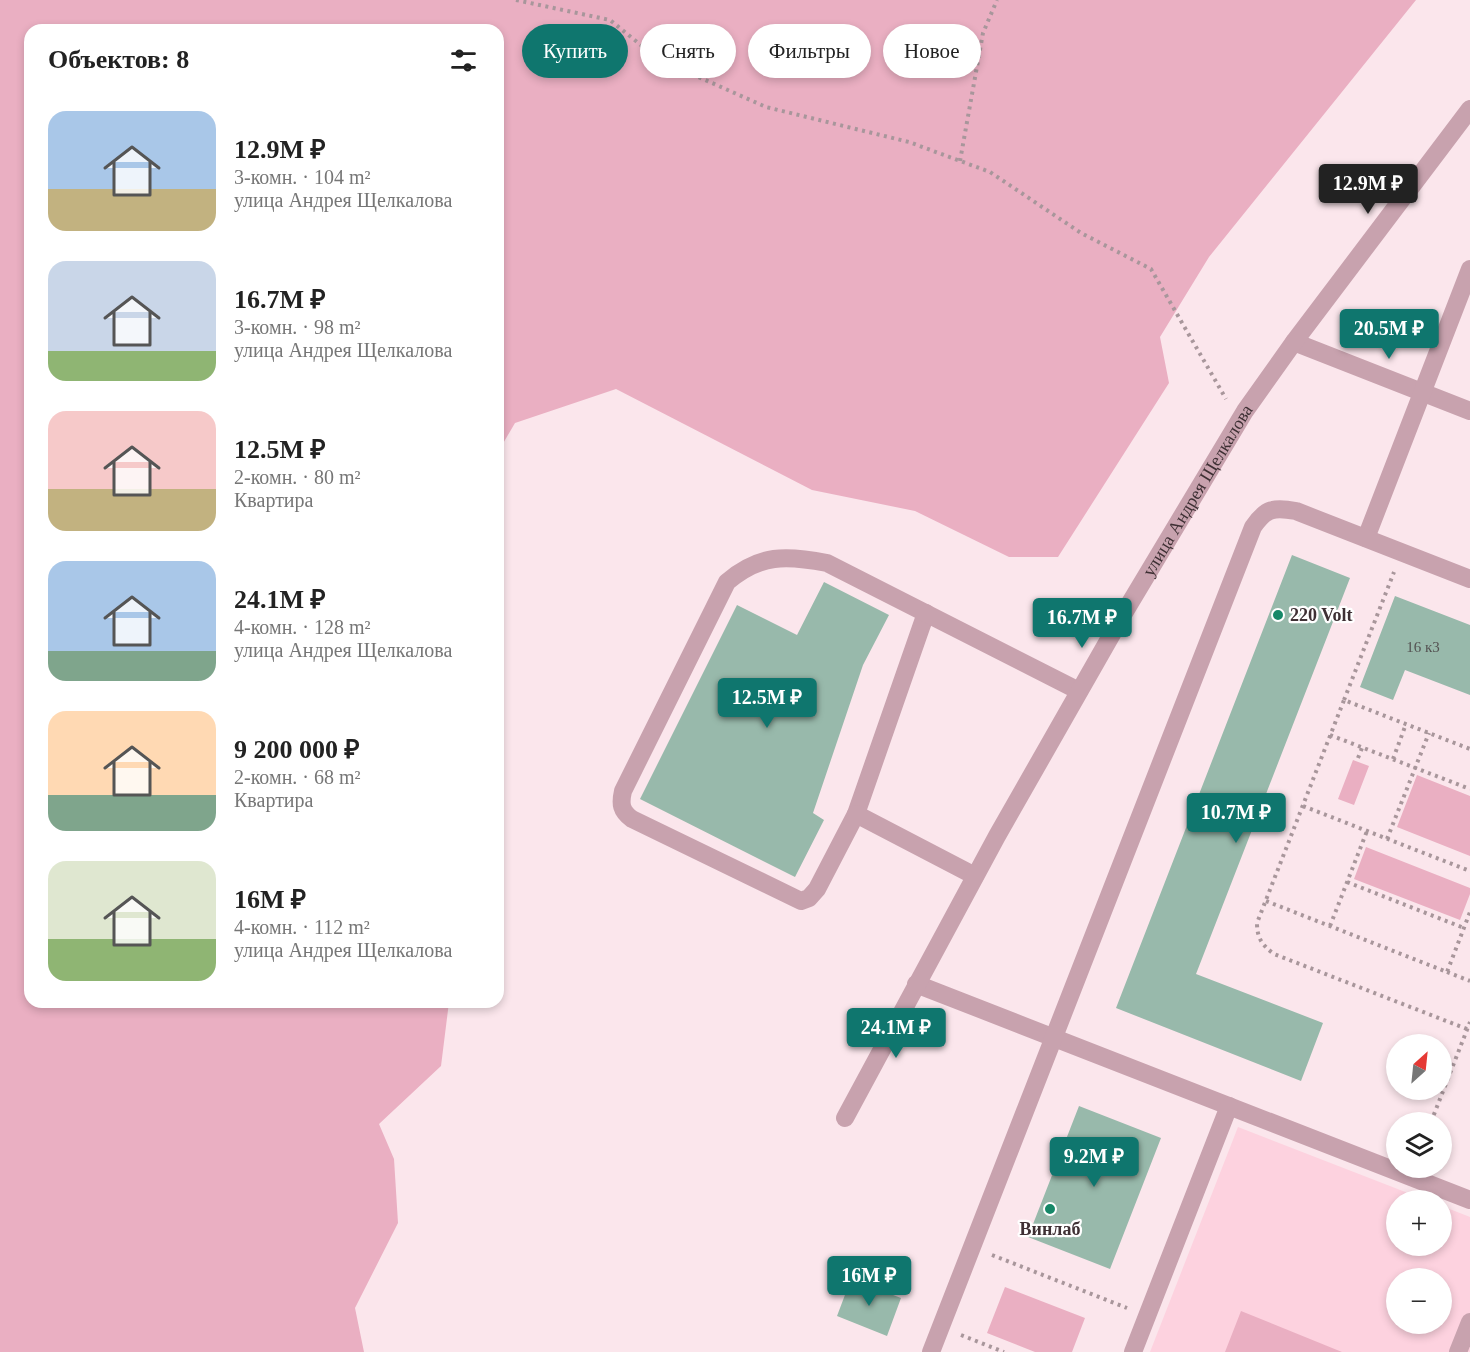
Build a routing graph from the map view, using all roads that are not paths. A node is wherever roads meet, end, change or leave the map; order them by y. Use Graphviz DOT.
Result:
graph roads {
  1 [pos="1470,109"];
  2 [pos="1470,269"];
  3 [pos="1294,342"];
  4 [pos="1422,392"];
  5 [pos="1470,411"];
  6 [pos="1366,538"];
  7 [pos="1470,579"];
  8 [pos="926,613"];
  9 [pos="1079,692"];
  10 [pos="856,814"];
  11 [pos="975,876"];
  12 [pos="916,984"];
  13 [pos="1053,1038"];
  14 [pos="1229,1106"];
  15 [pos="845,1118"];
  16 [pos="1470,1200"];
  17 [pos="1470,1322"];
  18 [pos="931,1352"];
  19 [pos="1133,1352"];
  20 [pos="1458,1352"];
  1 -- 3 [label="street, улица Андрея Щелкалова"];
  2 -- 4 [label="street"];
  3 -- 4 [label="street"];
  3 -- 9 [label="street, улица Андрея Щелкалова"];
  4 -- 5 [label="street"];
  4 -- 6 [label="street"];
  6 -- 7 [label="street"];
  6 -- 13 [label="street"];
  8 -- 9 [label="street"];
  8 -- 10 [label="street"];
  8 -- 10 [label="street"];
  9 -- 11 [label="street, улица Андрея Щелкалова"];
  10 -- 11 [label="street"];
  11 -- 12 [label="street, улица Андрея Щелкалова"];
  12 -- 13 [label="street"];
  12 -- 15 [label="street, улица Андрея Щелкалова"];
  13 -- 14 [label="street"];
  13 -- 18 [label="street"];
  14 -- 16 [label="street"];
  14 -- 19 [label="street"];
  17 -- 20 [label="street"];
}
